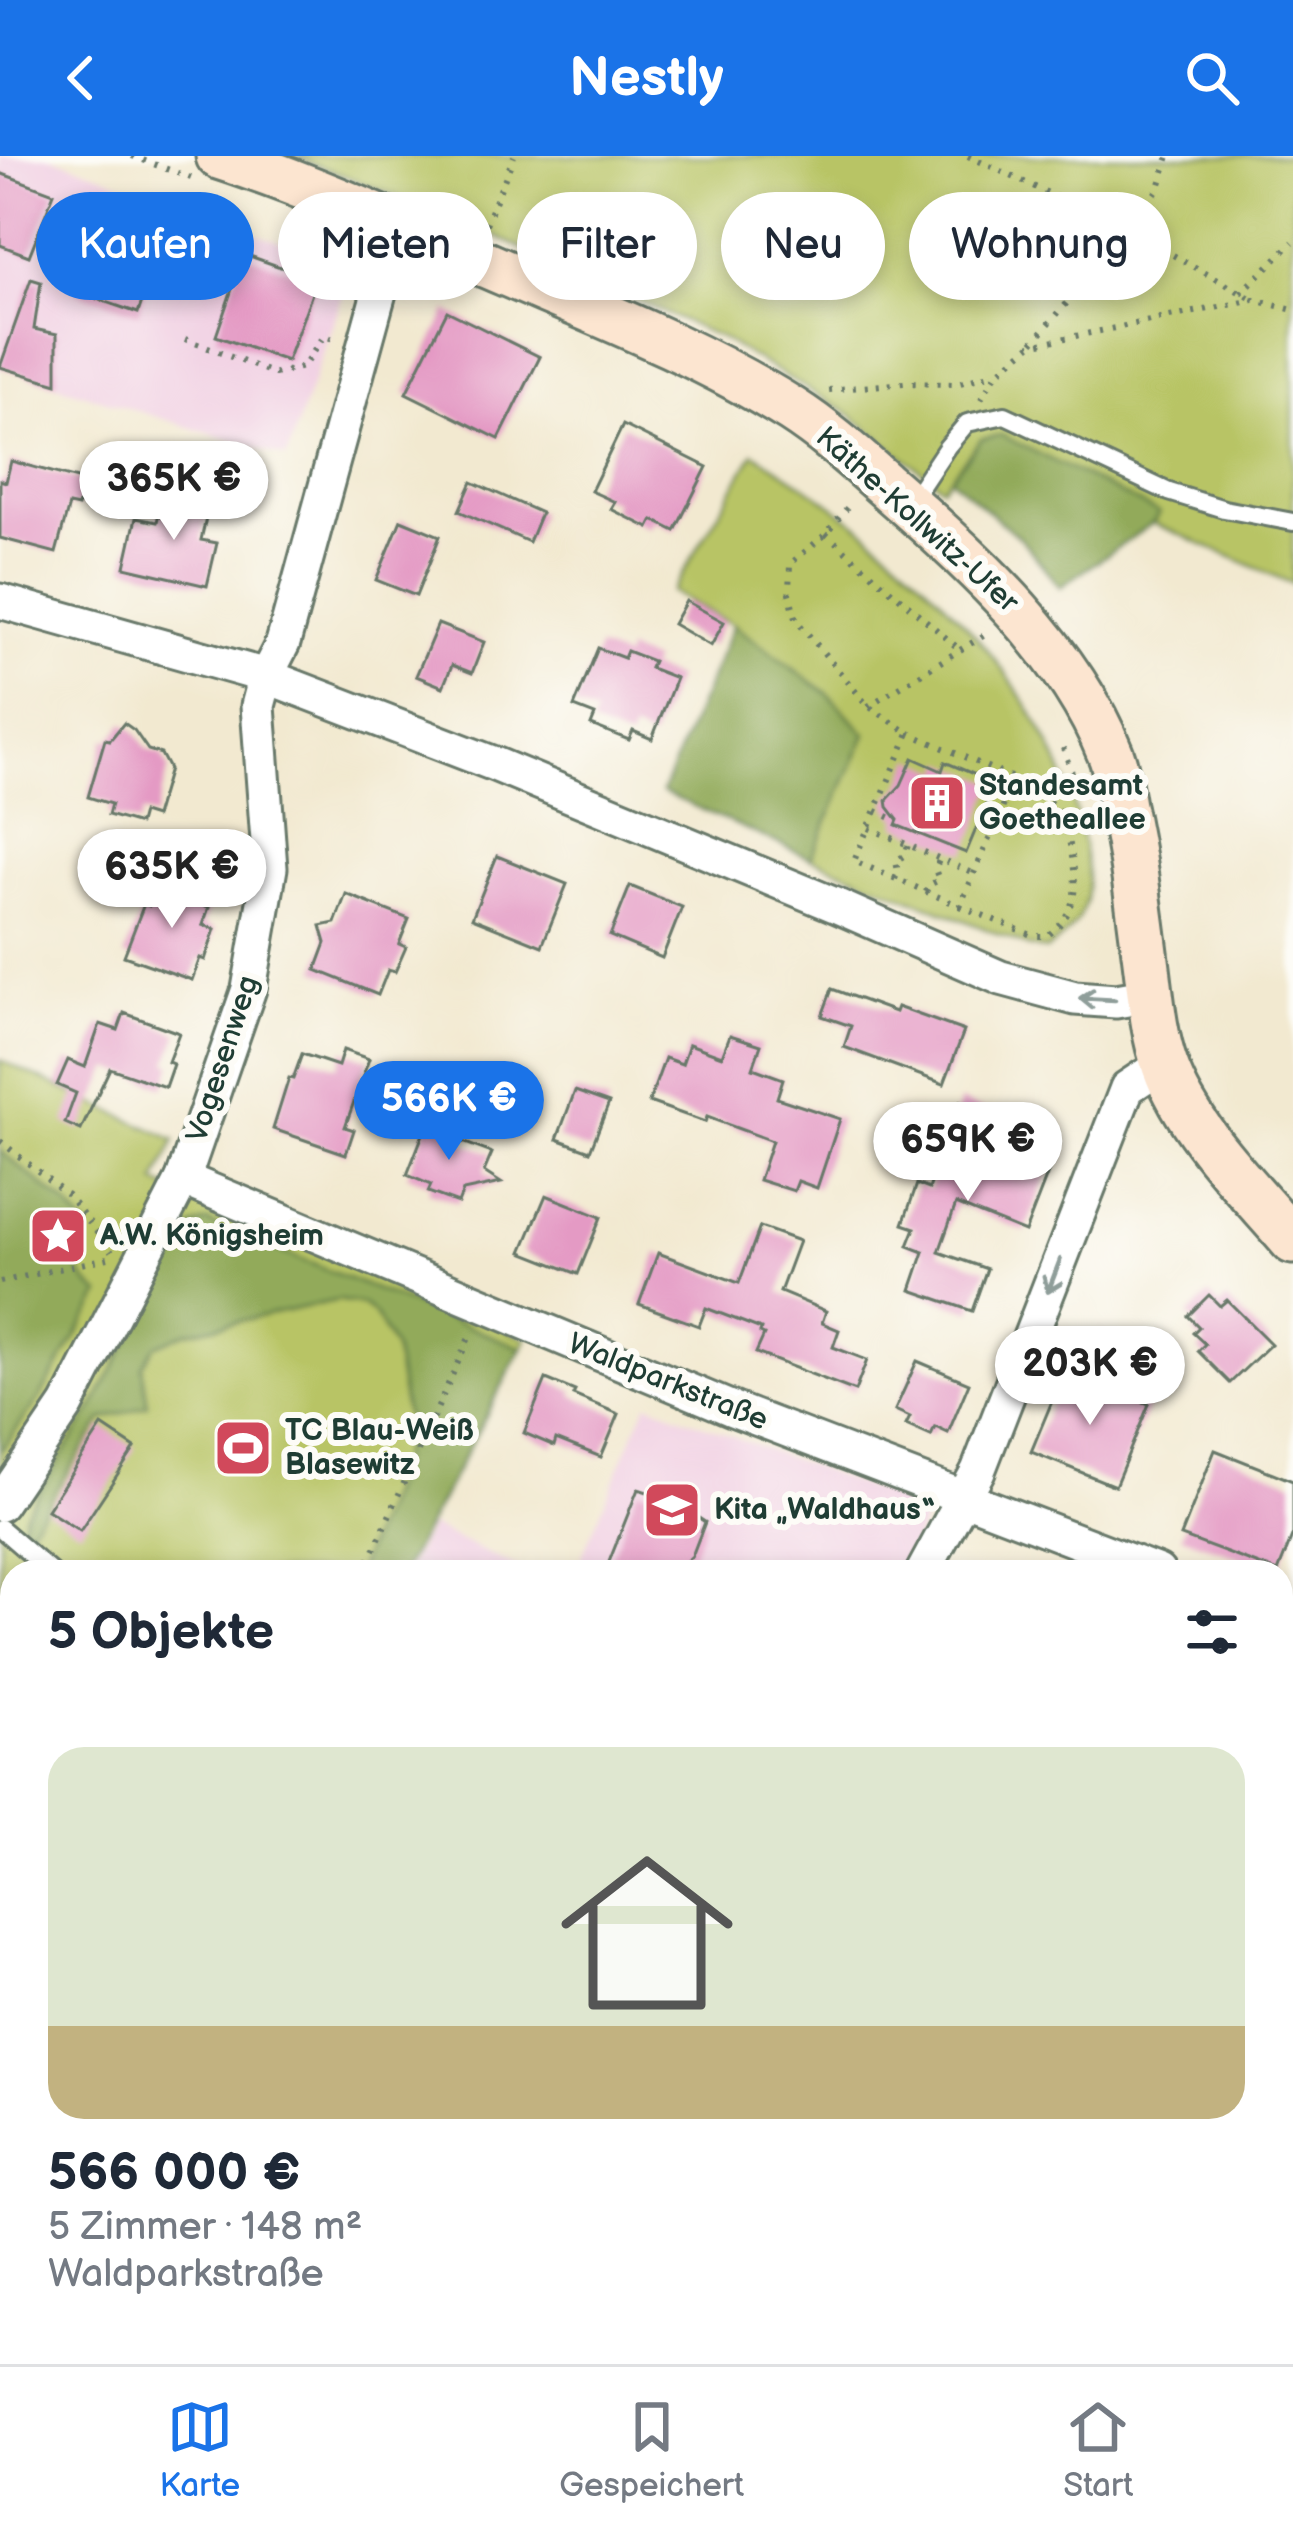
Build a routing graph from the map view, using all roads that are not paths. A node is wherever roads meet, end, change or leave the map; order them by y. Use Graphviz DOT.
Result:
graph roads {
  1 [pos="219,156"];
  2 [pos="313,192"];
  3 [pos="493,268"];
  4 [pos="377,300"];
  5 [pos="908,505"];
  6 [pos="1293,522"];
  7 [pos="0,601"];
  8 [pos="266,676"];
  9 [pos="1153,1008"];
  10 [pos="1160,1088"];
  11 [pos="183,1178"];
  12 [pos="1293,1241"];
  13 [pos="962,1497"];
  14 [pos="0,1504"];
  15 [pos="0,1528"];
  16 [pos="37,1560"];
  17 [pos="929,1560"];
  18 [pos="1127,1560"];
  1 -- 2 [label="main road, Käthe-Kollwitz-Ufer"];
  3 -- 5 [label="main road, Käthe-Kollwitz-Ufer"];
  4 -- 8 [label="street, Vogesenweg"];
  5 -- 6 [label="lane"];
  5 -- 9 [label="main road, Käthe-Kollwitz-Ufer"];
  7 -- 8 [label="street"];
  9 -- 8 [label="street, one-way"];
  8 -- 11 [label="street, Vogesenweg"];
  9 -- 10 [label="main road, Käthe-Kollwitz-Ufer"];
  10 -- 12 [label="main road"];
  10 -- 13 [label="street, one-way"];
  11 -- 13 [label="street, Waldparkstraße"];
  11 -- 14 [label="street, Vogesenweg"];
  13 -- 17 [label="street"];
  13 -- 18 [label="street, Waldparkstraße"];
  15 -- 16 [label="lane"];
}
